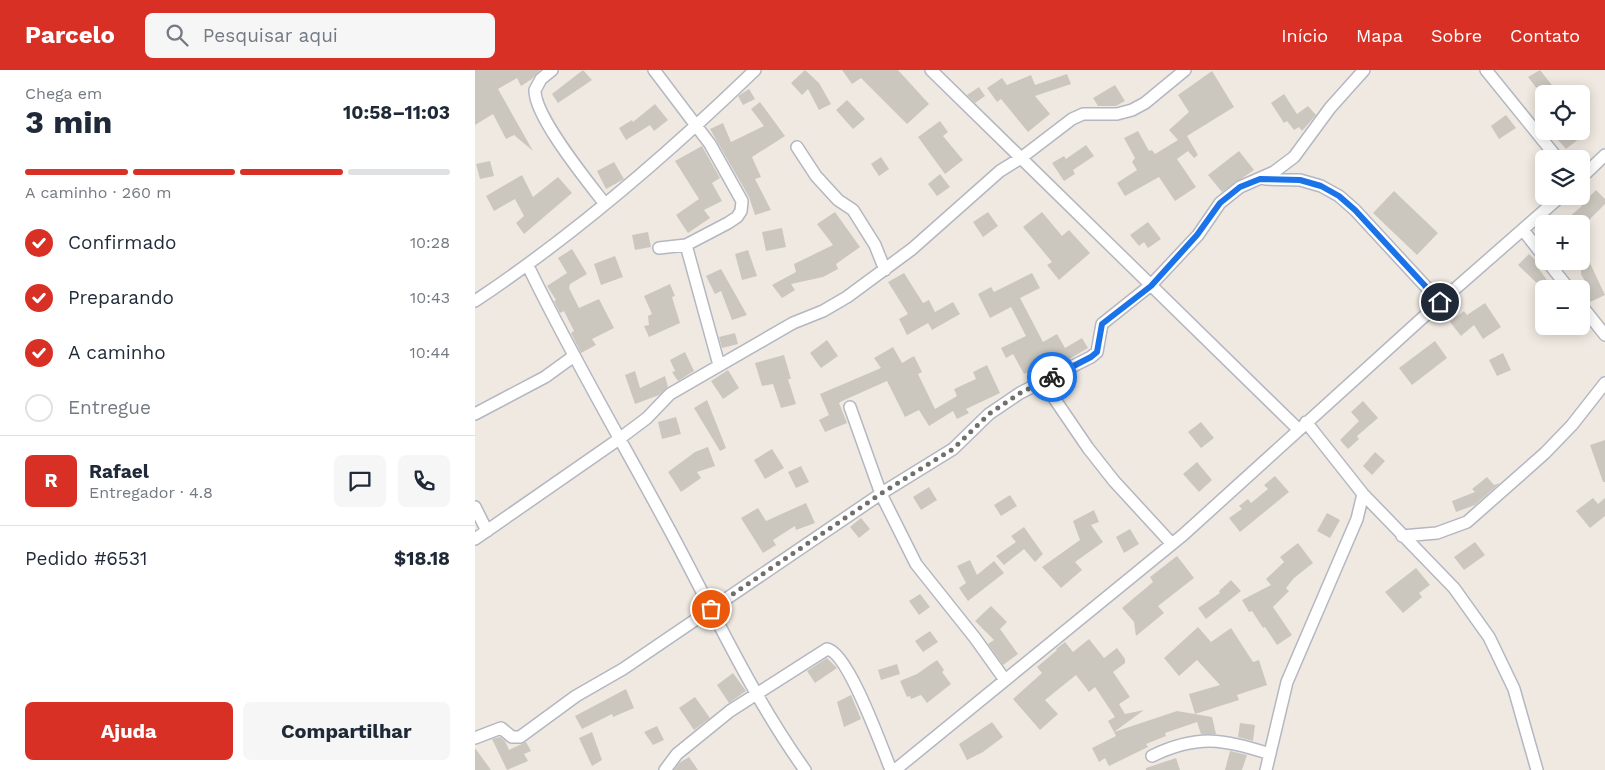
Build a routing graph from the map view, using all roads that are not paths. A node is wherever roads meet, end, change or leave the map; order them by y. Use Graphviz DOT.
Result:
graph roads {
  1 [pos="552,70"];
  2 [pos="653,70"];
  3 [pos="755,70"];
  4 [pos="931,70"];
  5 [pos="1185,70"];
  6 [pos="1364,70"];
  7 [pos="1486,70"];
  8 [pos="697,125"];
  9 [pos="797,147"];
  10 [pos="1551,150"];
  11 [pos="1605,155"];
  12 [pos="1021,158"];
  13 [pos="1590,169"];
  14 [pos="1260,179"];
  15 [pos="605,204"];
  16 [pos="1551,205"];
  17 [pos="1523,230"];
  18 [pos="686,245"];
  19 [pos="1535,245"];
  20 [pos="659,248"];
  21 [pos="528,266"];
  22 [pos="885,270"];
  23 [pos="1554,270"];
  24 [pos="1562,280"];
  25 [pos="1151,286"];
  26 [pos="475,301"];
  27 [pos="1440,302"];
  28 [pos="1590,316"];
  29 [pos="1605,335"];
  30 [pos="573,356"];
  31 [pos="719,366"];
  32 [pos="1043,382"];
  33 [pos="1605,383"];
  34 [pos="850,407"];
  35 [pos="475,414"];
  36 [pos="1302,426"];
  37 [pos="619,439"];
  38 [pos="881,494"];
  39 [pos="1363,494"];
  40 [pos="475,507"];
  41 [pos="487,531"];
  42 [pos="1402,536"];
  43 [pos="475,539"];
  44 [pos="1172,544"];
  45 [pos="711,609"];
  46 [pos="1005,680"];
  47 [pos="755,693"];
  48 [pos="475,738"];
  49 [pos="1270,754"];
  50 [pos="1152,756"];
  51 [pos="665,770"];
  52 [pos="805,770"];
  53 [pos="891,770"];
  54 [pos="895,770"];
  55 [pos="1265,770"];
  56 [pos="1537,770"];
  1 -- 15 [label="street"];
  2 -- 8 [label="street"];
  3 -- 8 [label="street"];
  4 -- 12 [label="street"];
  5 -- 12 [label="street"];
  6 -- 14 [label="street"];
  7 -- 10 [label="street"];
  8 -- 15 [label="street"];
  8 -- 18 [label="street"];
  9 -- 22 [label="street"];
  11 -- 13 [label="street"];
  12 -- 22 [label="street"];
  12 -- 25 [label="street"];
  14 -- 25 [label="street"];
  14 -- 27 [label="street"];
  15 -- 21 [label="street"];
  16 -- 17 [label="street"];
  17 -- 19 [label="street"];
  17 -- 27 [label="street"];
  18 -- 20 [label="street"];
  18 -- 31 [label="street"];
  21 -- 26 [label="street"];
  21 -- 30 [label="street"];
  22 -- 31 [label="street"];
  23 -- 24 [label="street"];
  25 -- 32 [label="street"];
  25 -- 36 [label="street"];
  27 -- 36 [label="street"];
  28 -- 29 [label="street"];
  30 -- 35 [label="street"];
  30 -- 37 [label="street"];
  31 -- 37 [label="street"];
  32 -- 38 [label="street"];
  32 -- 44 [label="street"];
  33 -- 42 [label="street"];
  34 -- 38 [label="street"];
  36 -- 39 [label="street"];
  36 -- 44 [label="street"];
  37 -- 41 [label="street"];
  37 -- 45 [label="street"];
  38 -- 45 [label="street"];
  38 -- 46 [label="street"];
  39 -- 42 [label="street"];
  39 -- 49 [label="street"];
  40 -- 41 [label="street"];
  41 -- 43 [label="street"];
  42 -- 56 [label="street"];
  44 -- 46 [label="street"];
  45 -- 47 [label="street"];
  45 -- 48 [label="street"];
  46 -- 54 [label="street"];
  47 -- 51 [label="street"];
  47 -- 52 [label="street"];
  47 -- 53 [label="street"];
  49 -- 50 [label="street"];
  49 -- 55 [label="street"];
}
